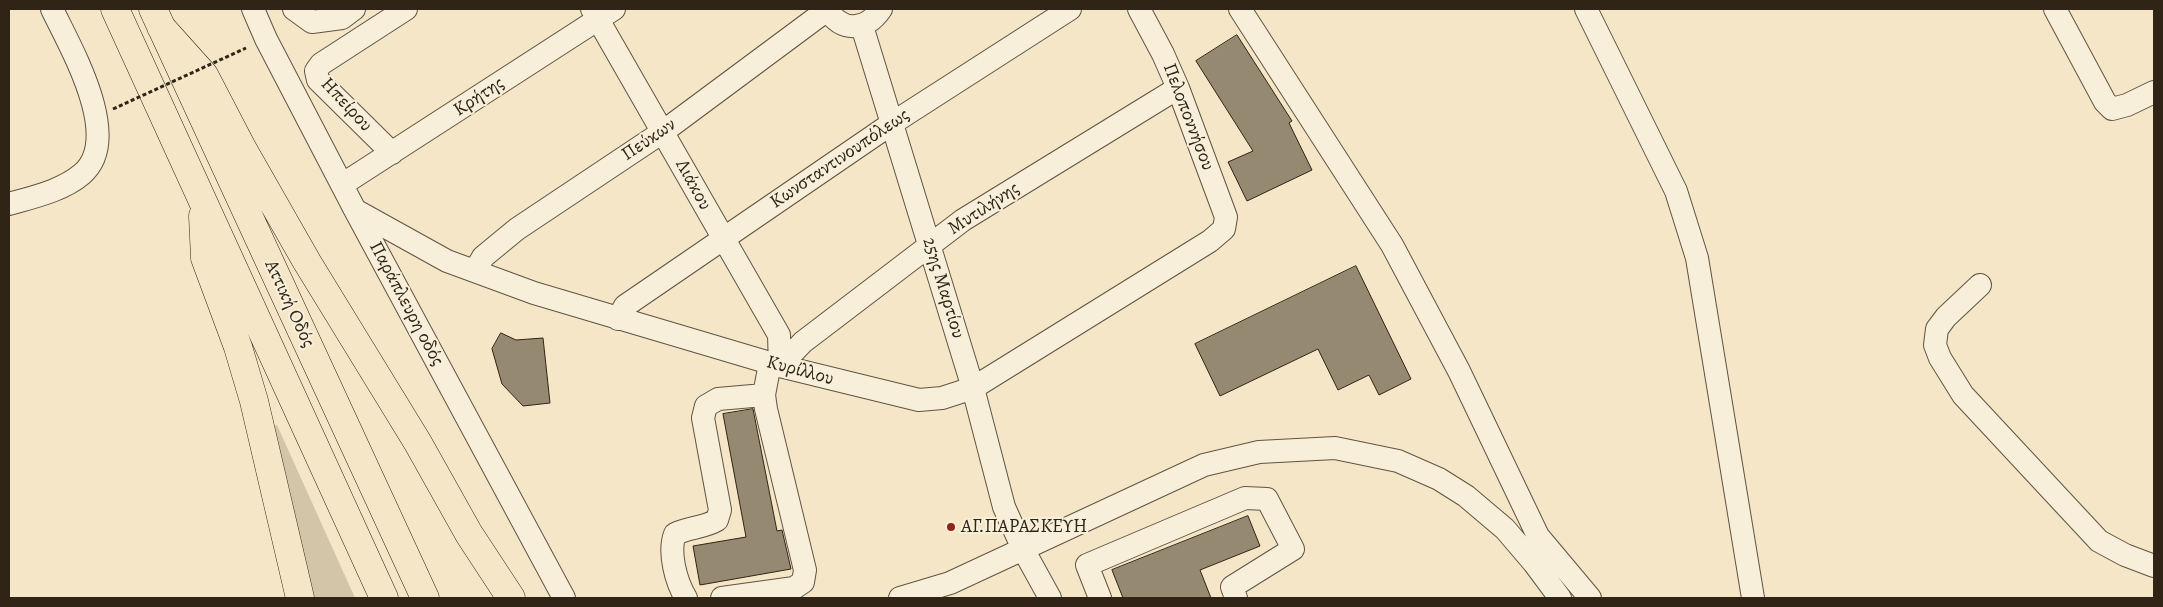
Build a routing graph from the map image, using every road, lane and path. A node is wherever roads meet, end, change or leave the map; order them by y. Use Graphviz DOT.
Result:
graph roads {
  1 [pos="52,9"];
  2 [pos="115,9"];
  3 [pos="253,9"];
  4 [pos="294,9"];
  5 [pos="354,9"];
  6 [pos="406,9"];
  7 [pos="827,9"];
  8 [pos="881,9"];
  9 [pos="1070,9"];
  10 [pos="1139,9"];
  11 [pos="1240,9"];
  12 [pos="1586,9"];
  13 [pos="2055,9"];
  14 [pos="602,12"];
  15 [pos="157,18"];
  16 [pos="862,26"];
  17 [pos="246,48"];
  18 [pos="1178,88"];
  19 [pos="2154,92"];
  20 [pos="113,109"];
  21 [pos="891,124"];
  22 [pos="664,131"];
  23 [pos="392,153"];
  24 [pos="343,184"];
  25 [pos="9,204"];
  26 [pos="203,205"];
  27 [pos="356,210"];
  28 [pos="1224,229"];
  29 [pos="723,240"];
  30 [pos="930,246"];
  31 [pos="476,271"];
  32 [pos="1980,285"];
  33 [pos="618,319"];
  34 [pos="775,364"];
  35 [pos="973,388"];
  36 [pos="764,395"];
  37 [pos="1023,549"];
  38 [pos="2154,566"];
  39 [pos="950,583"];
  40 [pos="300,598"];
  41 [pos="384,598"];
  42 [pos="425,598"];
  43 [pos="511,598"];
  44 [pos="564,598"];
  45 [pos="686,598"];
  46 [pos="722,598"];
  47 [pos="900,598"];
  48 [pos="930,598"];
  49 [pos="1050,598"];
  50 [pos="1100,598"];
  51 [pos="1236,598"];
  52 [pos="1560,598"];
  53 [pos="1590,598"];
  54 [pos="1753,598"];
  1 -- 25 [label="street"];
  2 -- 26 [label="highway, Αττική Οδός"];
  3 -- 24 [label="street, Παράπλευρη οδός"];
  4 -- 5 [label="street"];
  6 -- 23 [label="street, Ηπείρου"];
  7 -- 16 [label="street"];
  7 -- 22 [label="street, Πεύκων"];
  8 -- 16 [label="street"];
  9 -- 21 [label="street, Κωνσταντινουπόλεως"];
  10 -- 18 [label="street, Πελοποννήσου"];
  11 -- 53 [label="street"];
  12 -- 54 [label="street"];
  13 -- 19 [label="street"];
  14 -- 22 [label="street, Λιάκου"];
  14 -- 23 [label="street, Κρήτης"];
  15 -- 42 [label="highway, Αττική Οδός"];
  15 -- 43 [label="highway"];
  16 -- 21 [label="street, 25ης Μαρτίου"];
  17 -- 20 [label="path, bridge"];
  18 -- 28 [label="street, Πελοποννήσου"];
  18 -- 30 [label="street, Μυτιλήνης"];
  21 -- 29 [label="street, Κωνσταντινουπόλεως"];
  21 -- 30 [label="street, 25ης Μαρτίου"];
  22 -- 29 [label="street, Λιάκου"];
  22 -- 31 [label="street, Πεύκων"];
  23 -- 24 [label="street, Κρήτης"];
  24 -- 27 [label="street, Παράπλευρη οδός"];
  26 -- 40 [label="highway"];
  26 -- 41 [label="highway, Αττική Οδός"];
  27 -- 31 [label="street, Κυρίλλου"];
  27 -- 44 [label="street, Παράπλευρη οδός"];
  28 -- 35 [label="street, Κυρίλλου"];
  29 -- 33 [label="street, Κωνσταντινουπόλεως"];
  29 -- 34 [label="street, Λιάκου"];
  30 -- 34 [label="street, Μυτιλήνης"];
  30 -- 35 [label="street, 25ης Μαρτίου"];
  31 -- 33 [label="street, Κυρίλλου"];
  32 -- 38 [label="street"];
  33 -- 34 [label="street, Κυρίλλου"];
  34 -- 35 [label="street, Κυρίλλου"];
  34 -- 36 [label="street, Λιάκου"];
  35 -- 37 [label="street, 25ης Μαρτίου"];
  36 -- 45 [label="street"];
  36 -- 46 [label="street"];
  37 -- 39 [label="street"];
  37 -- 49 [label="street, 25ης Μαρτίου"];
  37 -- 52 [label="street"];
  39 -- 47 [label="street"];
  39 -- 48 [label="street"];
  50 -- 51 [label="street"];
}
